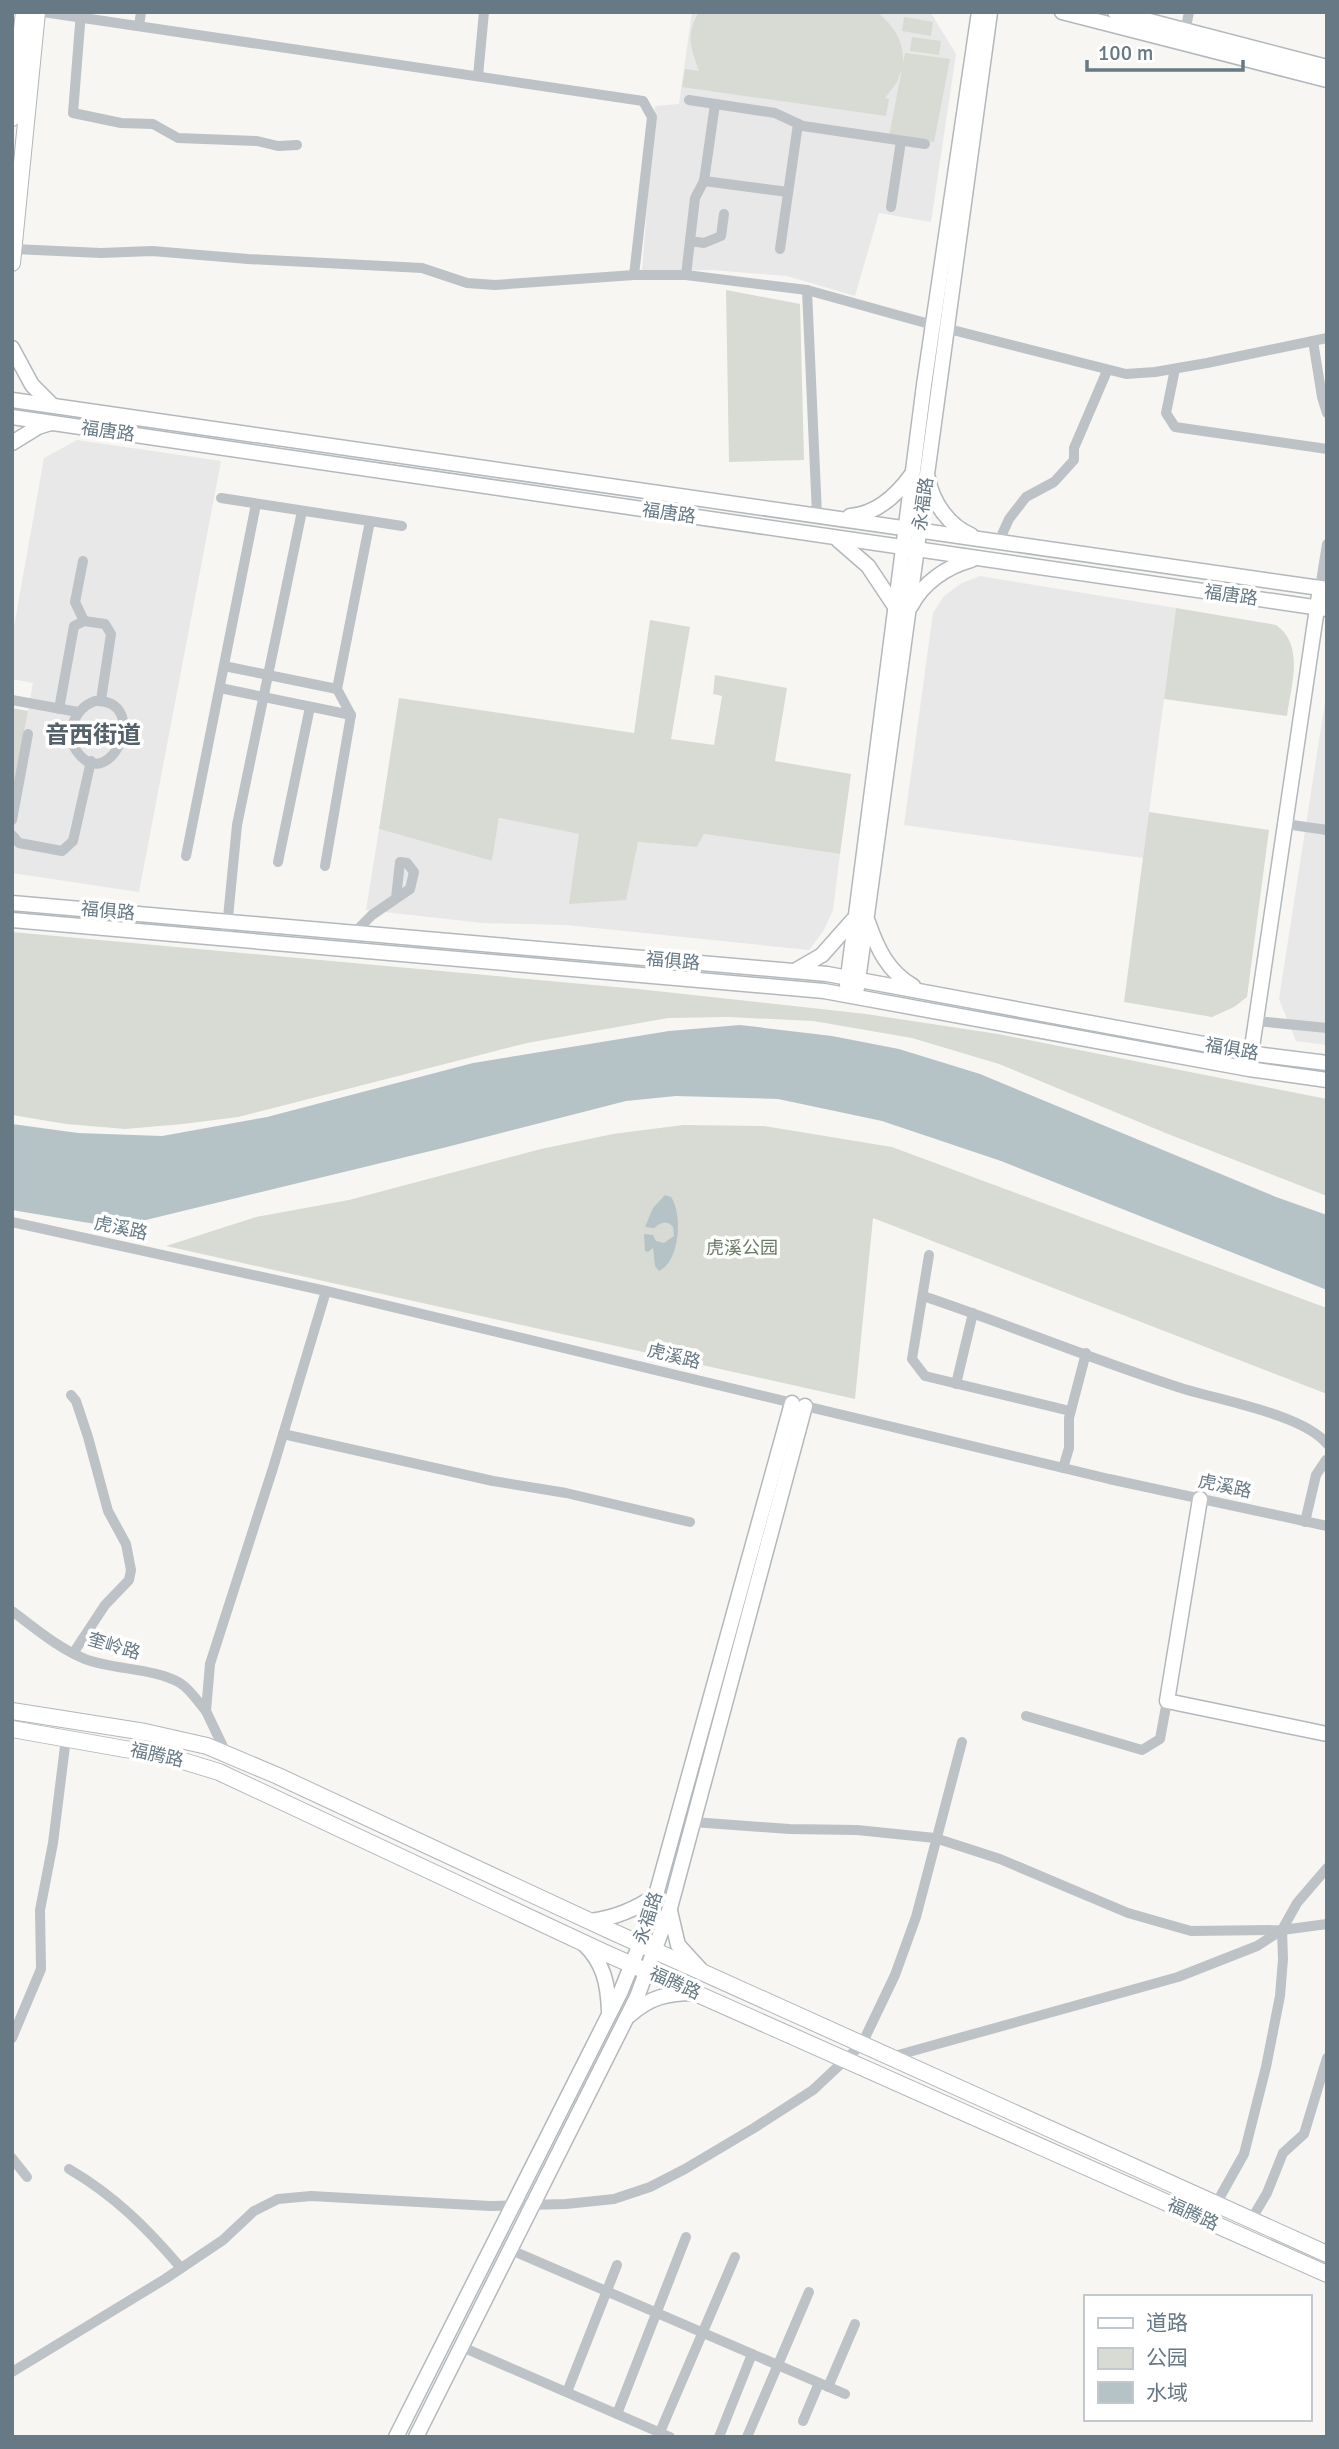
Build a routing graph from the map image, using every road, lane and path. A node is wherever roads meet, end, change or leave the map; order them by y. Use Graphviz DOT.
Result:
graph roads {
  1 [pos="24,12"];
  2 [pos="37,12"];
  3 [pos="43,12"];
  4 [pos="141,12"];
  5 [pos="484,12"];
  6 [pos="979,12"];
  7 [pos="990,12"];
  8 [pos="1062,12"];
  9 [pos="1115,12"];
  10 [pos="1189,12"];
  11 [pos="81,15"];
  12 [pos="139,26"];
  13 [pos="1184,37"];
  14 [pos="1327,67"];
  15 [pos="478,76"];
  16 [pos="1327,80"];
  17 [pos="689,100"];
  18 [pos="715,104"];
  19 [pos="12,118"];
  20 [pos="798,124"];
  21 [pos="901,141"];
  22 [pos="925,144"];
  23 [pos="297,145"];
  24 [pos="704,181"];
  25 [pos="788,192"];
  26 [pos="891,207"];
  27 [pos="724,214"];
  28 [pos="690,241"];
  29 [pos="780,248"];
  30 [pos="13,256"];
  31 [pos="634,275"];
  32 [pos="687,275"];
  33 [pos="807,290"];
  34 [pos="940,327"];
  35 [pos="1327,338"];
  36 [pos="1313,341"];
  37 [pos="12,348"];
  38 [pos="1175,369"];
  39 [pos="1107,371"];
  40 [pos="12,400"];
  41 [pos="53,406"];
  42 [pos="1327,413"];
  43 [pos="12,417"];
  44 [pos="51,423"];
  45 [pos="12,443"];
  46 [pos="1327,449"];
  47 [pos="920,474"];
  48 [pos="221,498"];
  49 [pos="256,504"];
  50 [pos="302,511"];
  51 [pos="817,515"];
  52 [pos="837,518"];
  53 [pos="370,521"];
  54 [pos="402,526"];
  55 [pos="913,529"];
  56 [pos="834,538"];
  57 [pos="979,538"];
  58 [pos="999,541"];
  59 [pos="1327,544"];
  60 [pos="910,549"];
  61 [pos="975,558"];
  62 [pos="83,561"];
  63 [pos="1324,588"];
  64 [pos="902,609"];
  65 [pos="1322,609"];
  66 [pos="84,621"];
  67 [pos="224,666"];
  68 [pos="270,676"];
  69 [pos="220,688"];
  70 [pos="337,689"];
  71 [pos="265,697"];
  72 [pos="12,700"];
  73 [pos="101,700"];
  74 [pos="310,707"];
  75 [pos="58,709"];
  76 [pos="78,712"];
  77 [pos="351,715"];
  78 [pos="28,734"];
  79 [pos="91,761"];
  80 [pos="12,820"];
  81 [pos="1285,824"];
  82 [pos="1327,830"];
  83 [pos="12,835"];
  84 [pos="186,856"];
  85 [pos="278,862"];
  86 [pos="324,866"];
  87 [pos="396,898"];
  88 [pos="12,903"];
  89 [pos="861,916"];
  90 [pos="12,920"];
  91 [pos="227,922"];
  92 [pos="354,933"];
  93 [pos="226,939"];
  94 [pos="794,971"];
  95 [pos="853,979"];
  96 [pos="923,992"];
  97 [pos="851,995"];
  98 [pos="1256,1021"];
  99 [pos="1327,1028"];
  100 [pos="1251,1052"];
  101 [pos="1327,1063"];
  102 [pos="1249,1069"];
  103 [pos="1327,1080"];
  104 [pos="12,1222"];
  105 [pos="929,1255"];
  106 [pos="326,1291"];
  107 [pos="923,1296"];
  108 [pos="973,1313"];
  109 [pos="1086,1353"];
  110 [pos="957,1384"];
  111 [pos="71,1395"];
  112 [pos="799,1404"];
  113 [pos="1070,1411"];
  114 [pos="283,1434"];
  115 [pos="1327,1445"];
  116 [pos="1327,1460"];
  117 [pos="1063,1468"];
  118 [pos="1200,1499"];
  119 [pos="690,1522"];
  120 [pos="1305,1522"];
  121 [pos="1327,1526"];
  122 [pos="12,1611"];
  123 [pos="74,1652"];
  124 [pos="1167,1701"];
  125 [pos="12,1711"];
  126 [pos="206,1711"];
  127 [pos="1026,1716"];
  128 [pos="12,1729"];
  129 [pos="1327,1734"];
  130 [pos="66,1738"];
  131 [pos="962,1742"];
  132 [pos="227,1755"];
  133 [pos="693,1822"];
  134 [pos="935,1838"];
  135 [pos="1327,1868"];
  136 [pos="656,1895"];
  137 [pos="670,1908"];
  138 [pos="590,1921"];
  139 [pos="1327,1924"];
  140 [pos="1282,1930"];
  141 [pos="580,1941"];
  142 [pos="640,1944"];
  143 [pos="656,1951"];
  144 [pos="632,1964"];
  145 [pos="648,1972"];
  146 [pos="703,1973"];
  147 [pos="695,1993"];
  148 [pos="610,2014"];
  149 [pos="627,2018"];
  150 [pos="12,2038"];
  151 [pos="862,2044"];
  152 [pos="891,2057"];
  153 [pos="1327,2058"];
  154 [pos="847,2060"];
  155 [pos="12,2158"];
  156 [pos="69,2169"];
  157 [pos="27,2177"];
  158 [pos="1216,2204"];
  159 [pos="514,2205"];
  160 [pos="534,2205"];
  161 [pos="1251,2220"];
  162 [pos="686,2237"];
  163 [pos="511,2250"];
  164 [pos="1327,2254"];
  165 [pos="735,2257"];
  166 [pos="617,2266"];
  167 [pos="181,2268"];
  168 [pos="1327,2274"];
  169 [pos="607,2292"];
  170 [pos="809,2292"];
  171 [pos="656,2313"];
  172 [pos="855,2324"];
  173 [pos="703,2333"];
  174 [pos="462,2347"];
  175 [pos="752,2354"];
  176 [pos="777,2365"];
  177 [pos="12,2372"];
  178 [pos="823,2385"];
  179 [pos="567,2392"];
  180 [pos="845,2394"];
  181 [pos="617,2414"];
  182 [pos="803,2421"];
  183 [pos="665,2435"];
  184 [pos="396,2437"];
  185 [pos="416,2437"];
  186 [pos="719,2437"];
  187 [pos="747,2437"];
  1 -- 19 [label="main road"];
  2 -- 30 [label="main road"];
  3 -- 11 [label="street"];
  4 -- 12 [label="street"];
  5 -- 15 [label="street"];
  6 -- 34 [label="street, 永福路"];
  7 -- 34 [label="street, 永福路"];
  8 -- 13 [label="street"];
  9 -- 13 [label="street"];
  10 -- 13 [label="street"];
  11 -- 12 [label="street"];
  11 -- 23 [label="street"];
  12 -- 15 [label="street"];
  13 -- 14 [label="street"];
  13 -- 16 [label="street"];
  15 -- 31 [label="street"];
  17 -- 18 [label="street"];
  18 -- 20 [label="street"];
  18 -- 24 [label="street"];
  20 -- 21 [label="street"];
  20 -- 25 [label="street"];
  21 -- 22 [label="street"];
  21 -- 26 [label="street"];
  24 -- 25 [label="street"];
  24 -- 28 [label="street"];
  25 -- 29 [label="street"];
  27 -- 28 [label="street"];
  28 -- 32 [label="street"];
  30 -- 31 [label="street"];
  31 -- 32 [label="street"];
  32 -- 33 [label="street"];
  33 -- 34 [label="street"];
  33 -- 51 [label="street"];
  34 -- 39 [label="street"];
  34 -- 47 [label="street, 永福路"];
  35 -- 36 [label="street"];
  36 -- 38 [label="street"];
  36 -- 42 [label="street"];
  37 -- 41 [label="street"];
  38 -- 39 [label="street"];
  38 -- 46 [label="street"];
  39 -- 58 [label="street"];
  40 -- 41 [label="street, 福唐路"];
  41 -- 51 [label="street, 福唐路"];
  43 -- 44 [label="street, 福唐路"];
  44 -- 45 [label="street"];
  44 -- 56 [label="street, 福唐路"];
  47 -- 52 [label="street"];
  47 -- 55 [label="street, 永福路"];
  47 -- 57 [label="street"];
  48 -- 49 [label="street"];
  49 -- 50 [label="street"];
  49 -- 67 [label="street"];
  50 -- 53 [label="street"];
  50 -- 68 [label="street"];
  51 -- 52 [label="street, 福唐路"];
  52 -- 55 [label="street, 福唐路"];
  53 -- 54 [label="street"];
  53 -- 70 [label="street"];
  55 -- 57 [label="street, 福唐路"];
  55 -- 60 [label="street, 永福路"];
  56 -- 60 [label="street, 福唐路"];
  56 -- 64 [label="street"];
  57 -- 58 [label="street, 福唐路"];
  58 -- 63 [label="street, 福唐路"];
  59 -- 63 [label="street"];
  60 -- 61 [label="street, 福唐路"];
  60 -- 64 [label="street, 永福路"];
  61 -- 64 [label="street"];
  61 -- 65 [label="street, 福唐路"];
  62 -- 66 [label="street"];
  63 -- 65 [label="street"];
  64 -- 89 [label="street, 永福路"];
  65 -- 81 [label="street"];
  66 -- 73 [label="street"];
  66 -- 75 [label="street"];
  67 -- 68 [label="street"];
  67 -- 69 [label="street"];
  68 -- 70 [label="street"];
  68 -- 71 [label="street"];
  69 -- 71 [label="street"];
  69 -- 84 [label="street"];
  70 -- 77 [label="street"];
  71 -- 74 [label="street"];
  71 -- 91 [label="street"];
  72 -- 75 [label="street"];
  73 -- 76 [label="street"];
  73 -- 79 [label="street"];
  74 -- 77 [label="street"];
  74 -- 85 [label="street"];
  75 -- 76 [label="street"];
  76 -- 79 [label="street"];
  77 -- 86 [label="street"];
  78 -- 80 [label="street"];
  79 -- 83 [label="street"];
  81 -- 82 [label="street"];
  81 -- 98 [label="street"];
  87 -- 92 [label="street"];
  88 -- 91 [label="street, 福俱路"];
  89 -- 94 [label="street"];
  89 -- 95 [label="street, 永福路"];
  89 -- 96 [label="street"];
  90 -- 93 [label="street, 福俱路"];
  91 -- 92 [label="street, 福俱路"];
  91 -- 93 [label="street"];
  92 -- 94 [label="street, 福俱路"];
  93 -- 97 [label="street, 福俱路"];
  94 -- 95 [label="street, 福俱路"];
  95 -- 96 [label="street, 福俱路"];
  95 -- 97 [label="street, 永福路"];
  96 -- 100 [label="street, 福俱路"];
  97 -- 102 [label="street, 福俱路"];
  98 -- 99 [label="street"];
  98 -- 100 [label="street"];
  100 -- 101 [label="street, 福俱路"];
  100 -- 102 [label="street"];
  102 -- 103 [label="street, 福俱路"];
  104 -- 106 [label="street, 虎溪路"];
  105 -- 107 [label="street"];
  106 -- 112 [label="street, 虎溪路"];
  106 -- 114 [label="street"];
  107 -- 108 [label="street"];
  107 -- 110 [label="street"];
  108 -- 109 [label="street"];
  108 -- 110 [label="street"];
  109 -- 113 [label="street"];
  109 -- 115 [label="street"];
  110 -- 113 [label="street"];
  111 -- 123 [label="street"];
  112 -- 117 [label="street, 虎溪路"];
  112 -- 133 [label="street, 永福路"];
  112 -- 136 [label="street, 永福路"];
  113 -- 117 [label="street"];
  114 -- 119 [label="street"];
  114 -- 126 [label="street"];
  115 -- 116 [label="street"];
  116 -- 120 [label="street"];
  117 -- 118 [label="street, 虎溪路"];
  118 -- 120 [label="street, 虎溪路"];
  118 -- 124 [label="street"];
  120 -- 121 [label="street, 虎溪路"];
  122 -- 123 [label="street, 奎岭路"];
  123 -- 126 [label="street, 奎岭路"];
  124 -- 127 [label="street"];
  124 -- 129 [label="street"];
  125 -- 132 [label="main road, 福腾路"];
  126 -- 132 [label="street, 奎岭路"];
  128 -- 130 [label="main road, 福腾路"];
  130 -- 141 [label="main road, 福腾路"];
  130 -- 150 [label="street"];
  131 -- 134 [label="street"];
  132 -- 138 [label="main road, 福腾路"];
  133 -- 134 [label="street"];
  133 -- 137 [label="street, 永福路"];
  134 -- 140 [label="street"];
  134 -- 151 [label="street"];
  135 -- 140 [label="street"];
  136 -- 138 [label="street"];
  136 -- 142 [label="street, 永福路"];
  137 -- 143 [label="street, 永福路"];
  137 -- 146 [label="street"];
  138 -- 142 [label="main road, 福腾路"];
  139 -- 140 [label="street"];
  140 -- 152 [label="street"];
  140 -- 158 [label="street"];
  141 -- 144 [label="main road, 福腾路"];
  141 -- 148 [label="street"];
  142 -- 143 [label="main road, 福腾路"];
  142 -- 144 [label="street, 永福路"];
  143 -- 145 [label="street, 永福路"];
  143 -- 146 [label="main road, 福腾路"];
  144 -- 145 [label="main road, 福腾路"];
  144 -- 148 [label="street, 永福路"];
  145 -- 147 [label="main road, 福腾路"];
  145 -- 149 [label="street, 永福路"];
  146 -- 151 [label="main road, 福腾路"];
  147 -- 149 [label="street"];
  147 -- 154 [label="main road, 福腾路"];
  148 -- 159 [label="street, 永福路"];
  149 -- 160 [label="street, 永福路"];
  151 -- 152 [label="main road, 福腾路"];
  151 -- 154 [label="street"];
  152 -- 158 [label="main road, 福腾路"];
  153 -- 161 [label="street"];
  154 -- 160 [label="street"];
  154 -- 168 [label="main road, 福腾路"];
  155 -- 157 [label="street"];
  156 -- 167 [label="street"];
  158 -- 161 [label="main road, 福腾路"];
  159 -- 160 [label="street"];
  159 -- 167 [label="street"];
  159 -- 184 [label="street, 永福路"];
  160 -- 163 [label="street, 永福路"];
  161 -- 164 [label="main road, 福腾路"];
  162 -- 171 [label="street"];
  163 -- 169 [label="street"];
  163 -- 174 [label="street, 永福路"];
  165 -- 173 [label="street"];
  166 -- 169 [label="street"];
  167 -- 177 [label="street"];
  169 -- 171 [label="street"];
  169 -- 179 [label="street"];
  170 -- 176 [label="street"];
  171 -- 173 [label="street"];
  171 -- 181 [label="street"];
  172 -- 178 [label="street"];
  173 -- 175 [label="street"];
  173 -- 183 [label="street"];
  174 -- 179 [label="street"];
  174 -- 185 [label="street, 永福路"];
  175 -- 176 [label="street"];
  175 -- 186 [label="street"];
  176 -- 178 [label="street"];
  176 -- 187 [label="street"];
  178 -- 180 [label="street"];
  178 -- 182 [label="street"];
  179 -- 181 [label="street"];
  181 -- 183 [label="street"];
}
